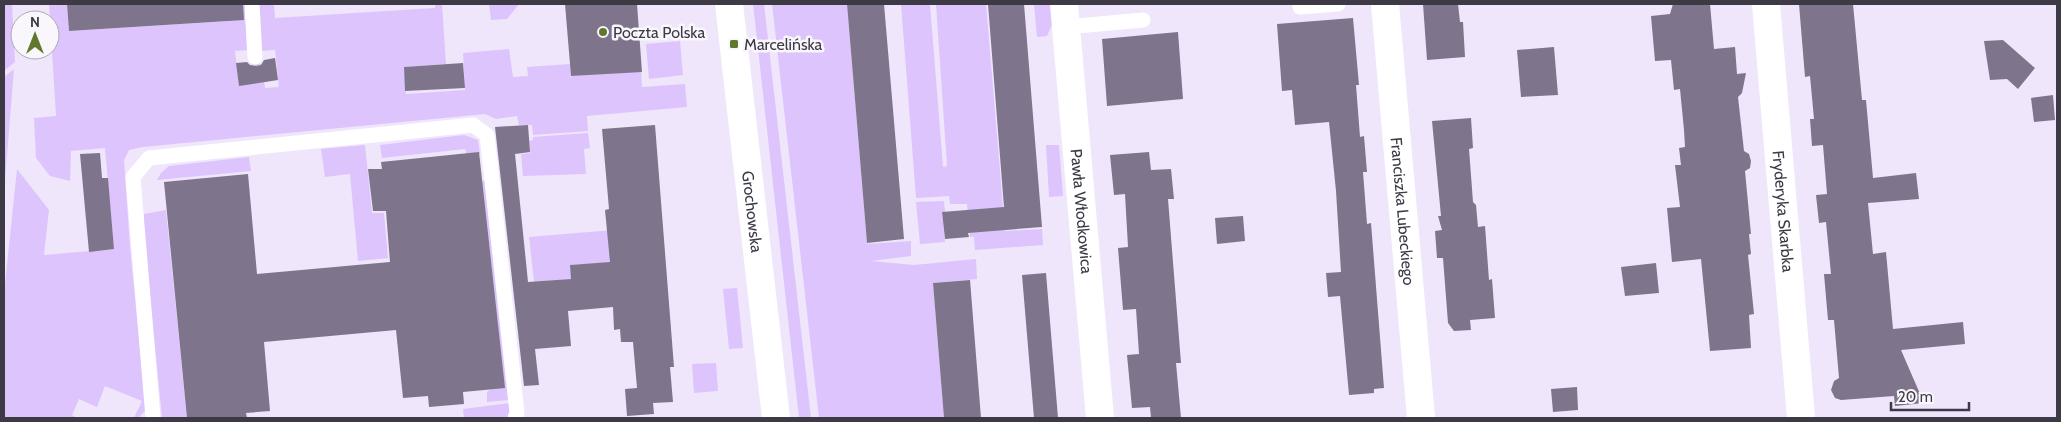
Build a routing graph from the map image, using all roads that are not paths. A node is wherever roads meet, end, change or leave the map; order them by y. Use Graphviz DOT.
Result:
graph roads {
  1 [pos="252,4"];
  2 [pos="729,4"];
  3 [pos="1338,4"];
  4 [pos="1385,4"];
  5 [pos="1766,4"];
  6 [pos="1300,7"];
  7 [pos="1065,16"];
  8 [pos="1143,20"];
  9 [pos="255,57"];
  10 [pos="153,418"];
  11 [pos="515,418"];
  12 [pos="776,418"];
  13 [pos="1100,418"];
  14 [pos="1421,418"];
  15 [pos="1801,418"];
  1 -- 9 [label="lane"];
  2 -- 12 [label="street, Grochowska"];
  3 -- 6 [label="lane"];
  4 -- 14 [label="street, Franciszka Lubeckiego"];
  5 -- 15 [label="street, Fryderyka Skarbka"];
  7 -- 8 [label="lane"];
  7 -- 13 [label="street, Pawła Włodkowica"];
  10 -- 11 [label="lane"];
}
